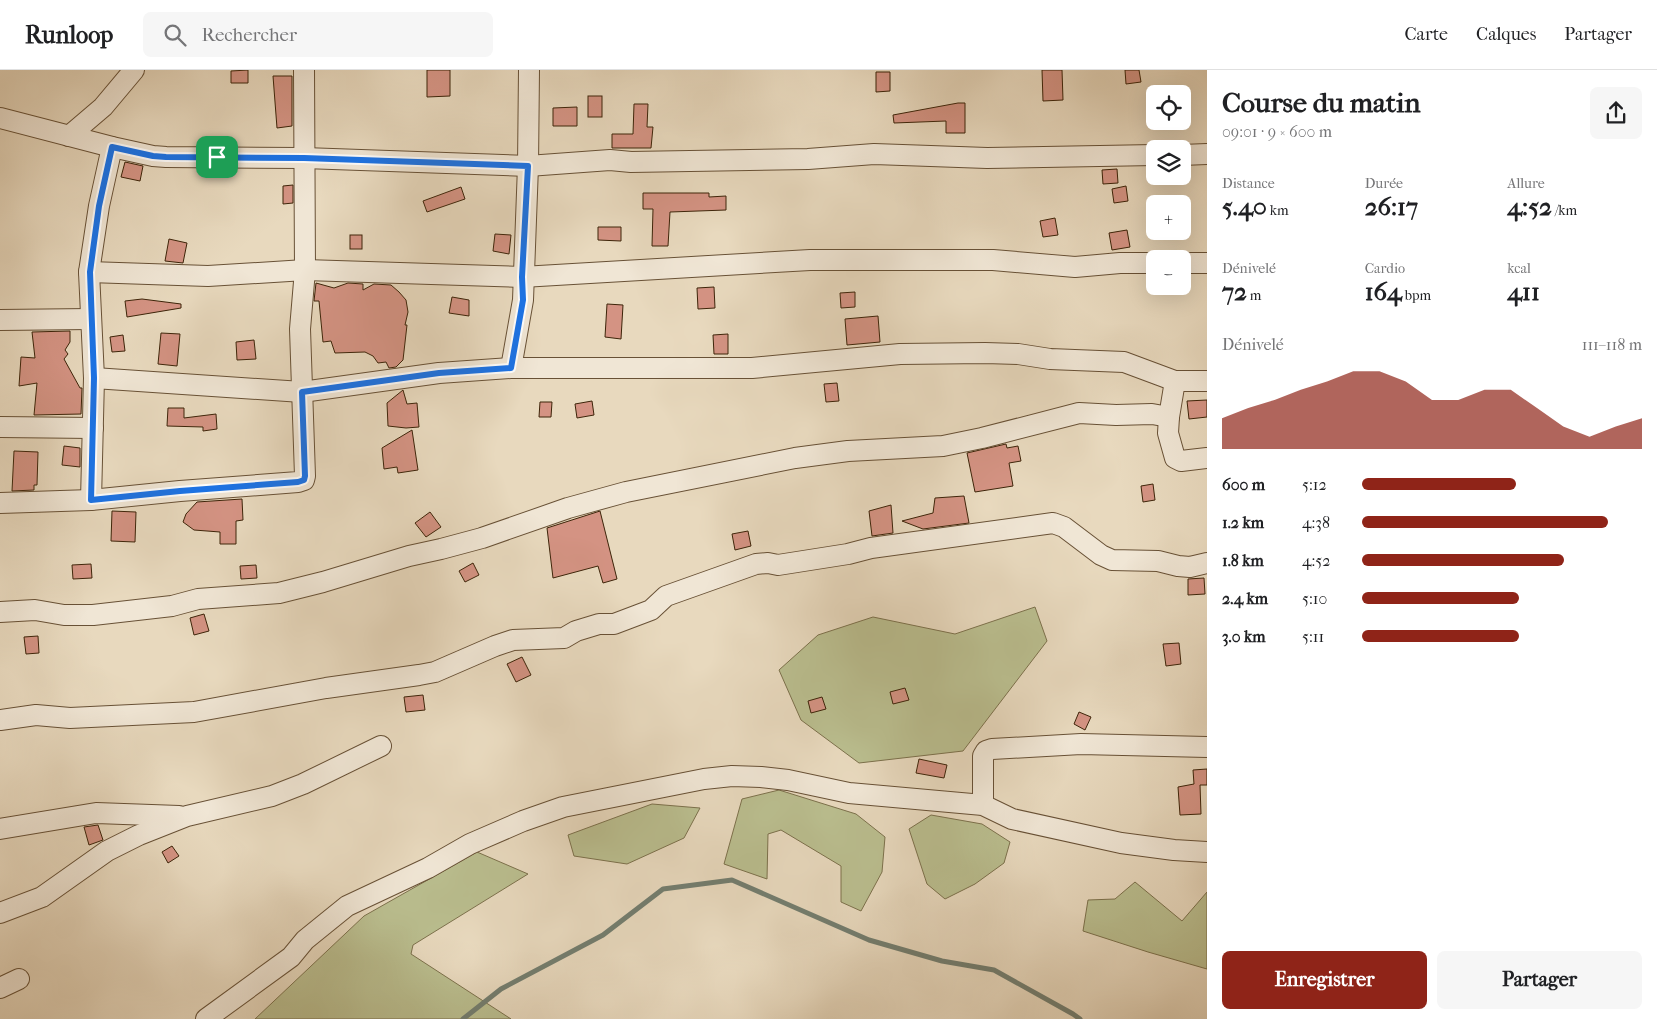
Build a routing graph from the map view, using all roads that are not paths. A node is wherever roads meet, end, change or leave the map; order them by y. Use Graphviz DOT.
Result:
graph roads {
  1 [pos="134,70"];
  2 [pos="304,70"];
  3 [pos="529,70"];
  4 [pos="6,123"];
  5 [pos="69,136"];
  6 [pos="112,147"];
  7 [pos="1191,154"];
  8 [pos="1207,154"];
  9 [pos="1146,155"];
  10 [pos="304,158"];
  11 [pos="528,166"];
  12 [pos="1146,263"];
  13 [pos="1191,263"];
  14 [pos="1207,263"];
  15 [pos="305,270"];
  16 [pos="90,272"];
  17 [pos="522,277"];
  18 [pos="90,319"];
  19 [pos="0,320"];
  20 [pos="511,368"];
  21 [pos="94,378"];
  22 [pos="1175,381"];
  23 [pos="1207,382"];
  24 [pos="302,392"];
  25 [pos="1169,417"];
  26 [pos="0,427"];
  27 [pos="93,428"];
  28 [pos="1207,458"];
  29 [pos="91,500"];
  30 [pos="0,503"];
  31 [pos="1207,563"];
  32 [pos="0,612"];
  33 [pos="0,720"];
  34 [pos="381,746"];
  35 [pos="1207,747"];
  36 [pos="983,805"];
  37 [pos="187,816"];
  38 [pos="0,830"];
  39 [pos="1207,852"];
  40 [pos="0,913"];
  41 [pos="19,979"];
  42 [pos="0,988"];
  43 [pos="206,1019"];
  1 -- 5 [label="street"];
  2 -- 10 [label="street"];
  3 -- 11 [label="street"];
  4 -- 5 [label="street"];
  5 -- 6 [label="street"];
  6 -- 10 [label="street"];
  6 -- 16 [label="street"];
  7 -- 8 [label="street"];
  9 -- 11 [label="street"];
  10 -- 11 [label="street"];
  10 -- 15 [label="street"];
  11 -- 17 [label="street"];
  12 -- 17 [label="street"];
  13 -- 14 [label="street"];
  15 -- 16 [label="street"];
  15 -- 17 [label="street"];
  15 -- 24 [label="street"];
  16 -- 18 [label="street"];
  17 -- 20 [label="street"];
  18 -- 19 [label="street"];
  18 -- 21 [label="street"];
  20 -- 22 [label="street"];
  20 -- 24 [label="street"];
  21 -- 24 [label="street"];
  21 -- 27 [label="street"];
  22 -- 23 [label="street"];
  22 -- 25 [label="street"];
  24 -- 29 [label="street"];
  25 -- 28 [label="street"];
  25 -- 32 [label="street"];
  26 -- 27 [label="street"];
  27 -- 29 [label="street"];
  29 -- 30 [label="street"];
  31 -- 33 [label="street"];
  34 -- 37 [label="street"];
  35 -- 36 [label="street"];
  36 -- 39 [label="street"];
  36 -- 43 [label="street"];
  37 -- 38 [label="street"];
  37 -- 40 [label="street"];
  41 -- 42 [label="street"];
}
